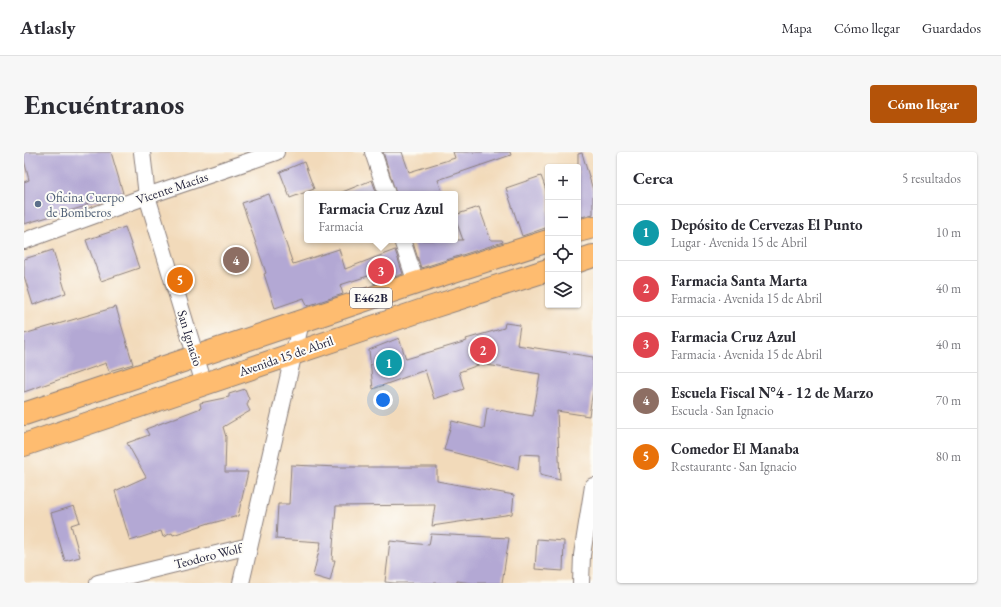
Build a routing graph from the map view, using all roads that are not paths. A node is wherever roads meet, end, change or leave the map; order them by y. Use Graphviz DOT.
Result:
graph roads {
  1 [pos="142,152"];
  2 [pos="276,152"];
  3 [pos="373,152"];
  4 [pos="386,191"];
  5 [pos="147,196"];
  6 [pos="593,227"];
  7 [pos="581,230"];
  8 [pos="24,241"];
  9 [pos="545,242"];
  10 [pos="403,243"];
  11 [pos="593,256"];
  12 [pos="581,260"];
  13 [pos="545,271"];
  14 [pos="416,283"];
  15 [pos="301,322"];
  16 [pos="294,354"];
  17 [pos="195,356"];
  18 [pos="204,384"];
  19 [pos="24,414"];
  20 [pos="24,445"];
  21 [pos="593,486"];
  22 [pos="249,546"];
  23 [pos="98,583"];
  24 [pos="241,583"];
  25 [pos="581,583"];
  1 -- 5 [label="street, San Ignacio"];
  2 -- 5 [label="street, Vicente Macías"];
  3 -- 4 [label="street"];
  5 -- 8 [label="street, Vicente Macías"];
  5 -- 17 [label="street, San Ignacio"];
  6 -- 7 [label="main road"];
  9 -- 14 [label="main road, E462B"];
  10 -- 14 [label="street"];
  11 -- 12 [label="main road"];
  13 -- 16 [label="main road, Avenida 15 de Abril / E462B"];
  14 -- 15 [label="main road, E462B"];
  15 -- 16 [label="street"];
  15 -- 17 [label="main road, E462B"];
  16 -- 18 [label="main road, Avenida 15 de Abril / E462B"];
  16 -- 22 [label="street"];
  17 -- 18 [label="street, San Ignacio"];
  17 -- 19 [label="main road, E462B"];
  18 -- 20 [label="main road, Avenida 15 de Abril / E462B"];
  21 -- 25 [label="street"];
  22 -- 23 [label="street, Teodoro Wolf"];
  22 -- 24 [label="street"];
}
